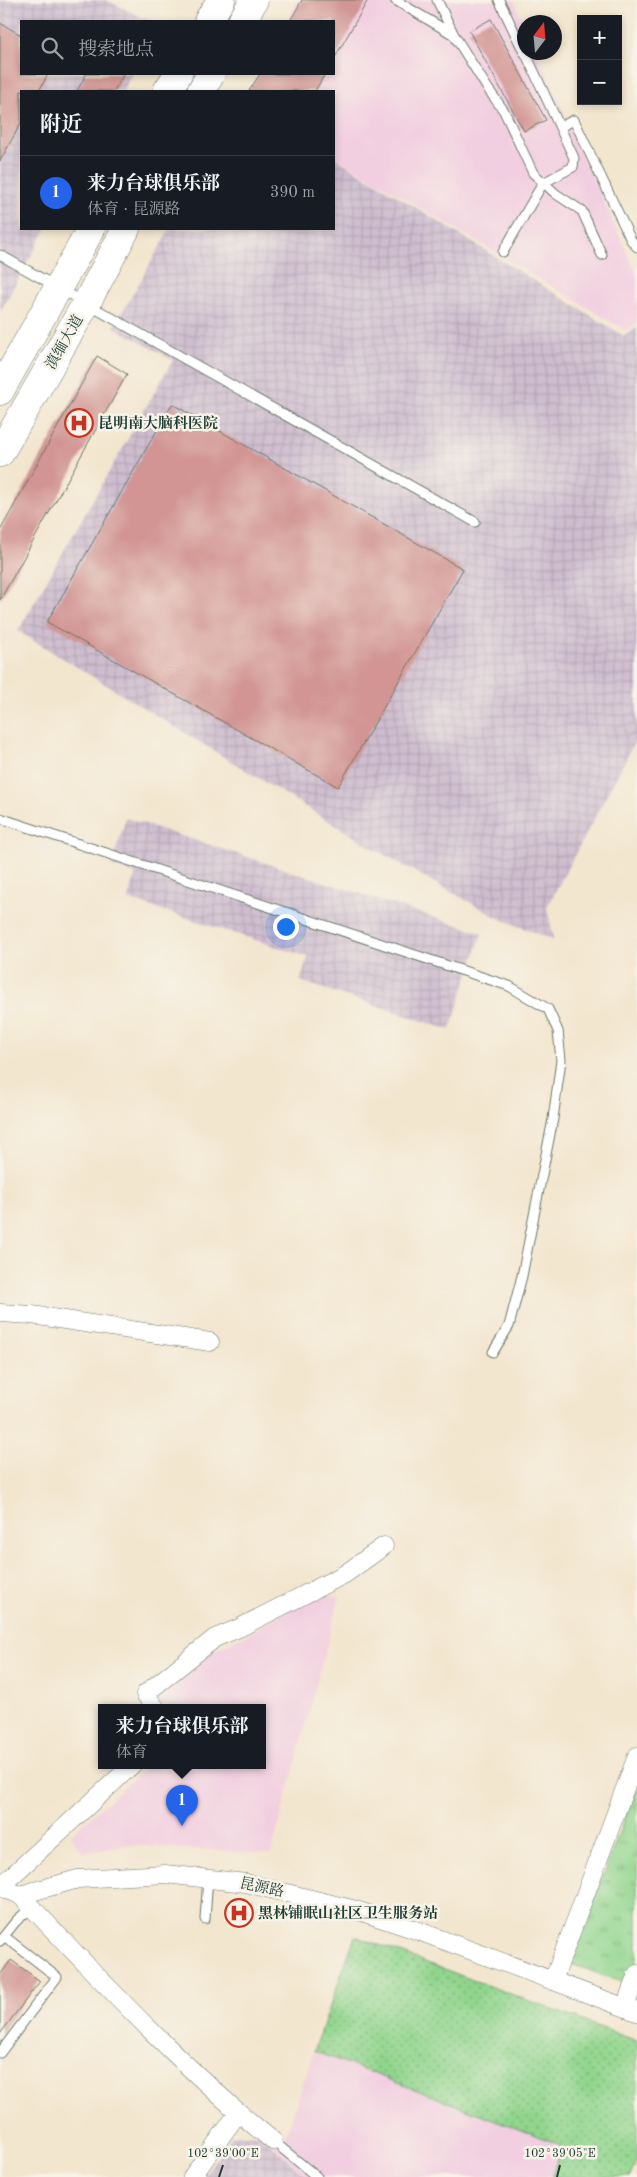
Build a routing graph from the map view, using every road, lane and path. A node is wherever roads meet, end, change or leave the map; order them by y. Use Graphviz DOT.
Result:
graph roads {
  1 [pos="220,0"];
  2 [pos="254,0"];
  3 [pos="395,0"];
  4 [pos="437,0"];
  5 [pos="499,0"];
  6 [pos="209,20"];
  7 [pos="243,20"];
  8 [pos="454,35"];
  9 [pos="517,36"];
  10 [pos="529,60"];
  11 [pos="177,75"];
  12 [pos="210,75"];
  13 [pos="168,90"];
  14 [pos="202,90"];
  15 [pos="560,127"];
  16 [pos="543,183"];
  17 [pos="90,230"];
  18 [pos="125,230"];
  19 [pos="637,247"];
  20 [pos="502,252"];
  21 [pos="0,255"];
  22 [pos="602,256"];
  23 [pos="58,288"];
  24 [pos="87,302"];
  25 [pos="0,391"];
  26 [pos="0,454"];
  27 [pos="476,522"];
  28 [pos="0,818"];
  29 [pos="0,1313"];
  30 [pos="210,1342"];
  31 [pos="493,1352"];
  32 [pos="384,1546"];
  33 [pos="153,1704"];
  34 [pos="637,1756"];
  35 [pos="128,1769"];
  36 [pos="208,1878"];
  37 [pos="0,1887"];
  38 [pos="26,1901"];
  39 [pos="205,1919"];
  40 [pos="2,1939"];
  41 [pos="637,1974"];
  42 [pos="553,1981"];
  43 [pos="631,2010"];
  44 [pos="0,2053"];
  45 [pos="238,2113"];
  46 [pos="273,2141"];
  47 [pos="192,2177"];
  48 [pos="317,2177"];
  1 -- 6 [label="main road"];
  2 -- 7 [label="main road"];
  3 -- 8 [label="lane"];
  4 -- 8 [label="lane"];
  5 -- 9 [label="lane"];
  8 -- 16 [label="lane"];
  10 -- 15 [label="lane"];
  11 -- 13 [label="main road"];
  12 -- 14 [label="main road"];
  15 -- 16 [label="lane"];
  15 -- 19 [label="lane"];
  16 -- 20 [label="lane"];
  16 -- 22 [label="lane"];
  17 -- 23 [label="main road, 滇缅大道"];
  18 -- 24 [label="main road, 滇缅大道"];
  21 -- 23 [label="lane"];
  23 -- 24 [label="lane"];
  23 -- 25 [label="main road, 滇缅大道"];
  24 -- 26 [label="main road, 滇缅大道"];
  24 -- 27 [label="lane"];
  28 -- 31 [label="lane"];
  29 -- 30 [label="street"];
  32 -- 33 [label="street"];
  34 -- 42 [label="street"];
  35 -- 37 [label="street"];
  36 -- 38 [label="street, 昆源路"];
  36 -- 39 [label="lane"];
  36 -- 42 [label="street, 昆源路"];
  37 -- 38 [label="street"];
  38 -- 40 [label="lane"];
  38 -- 45 [label="street"];
  40 -- 44 [label="lane"];
  41 -- 43 [label="street"];
  42 -- 43 [label="street, 昆源路"];
  45 -- 46 [label="street"];
  45 -- 47 [label="street"];
  46 -- 48 [label="lane"];
}
